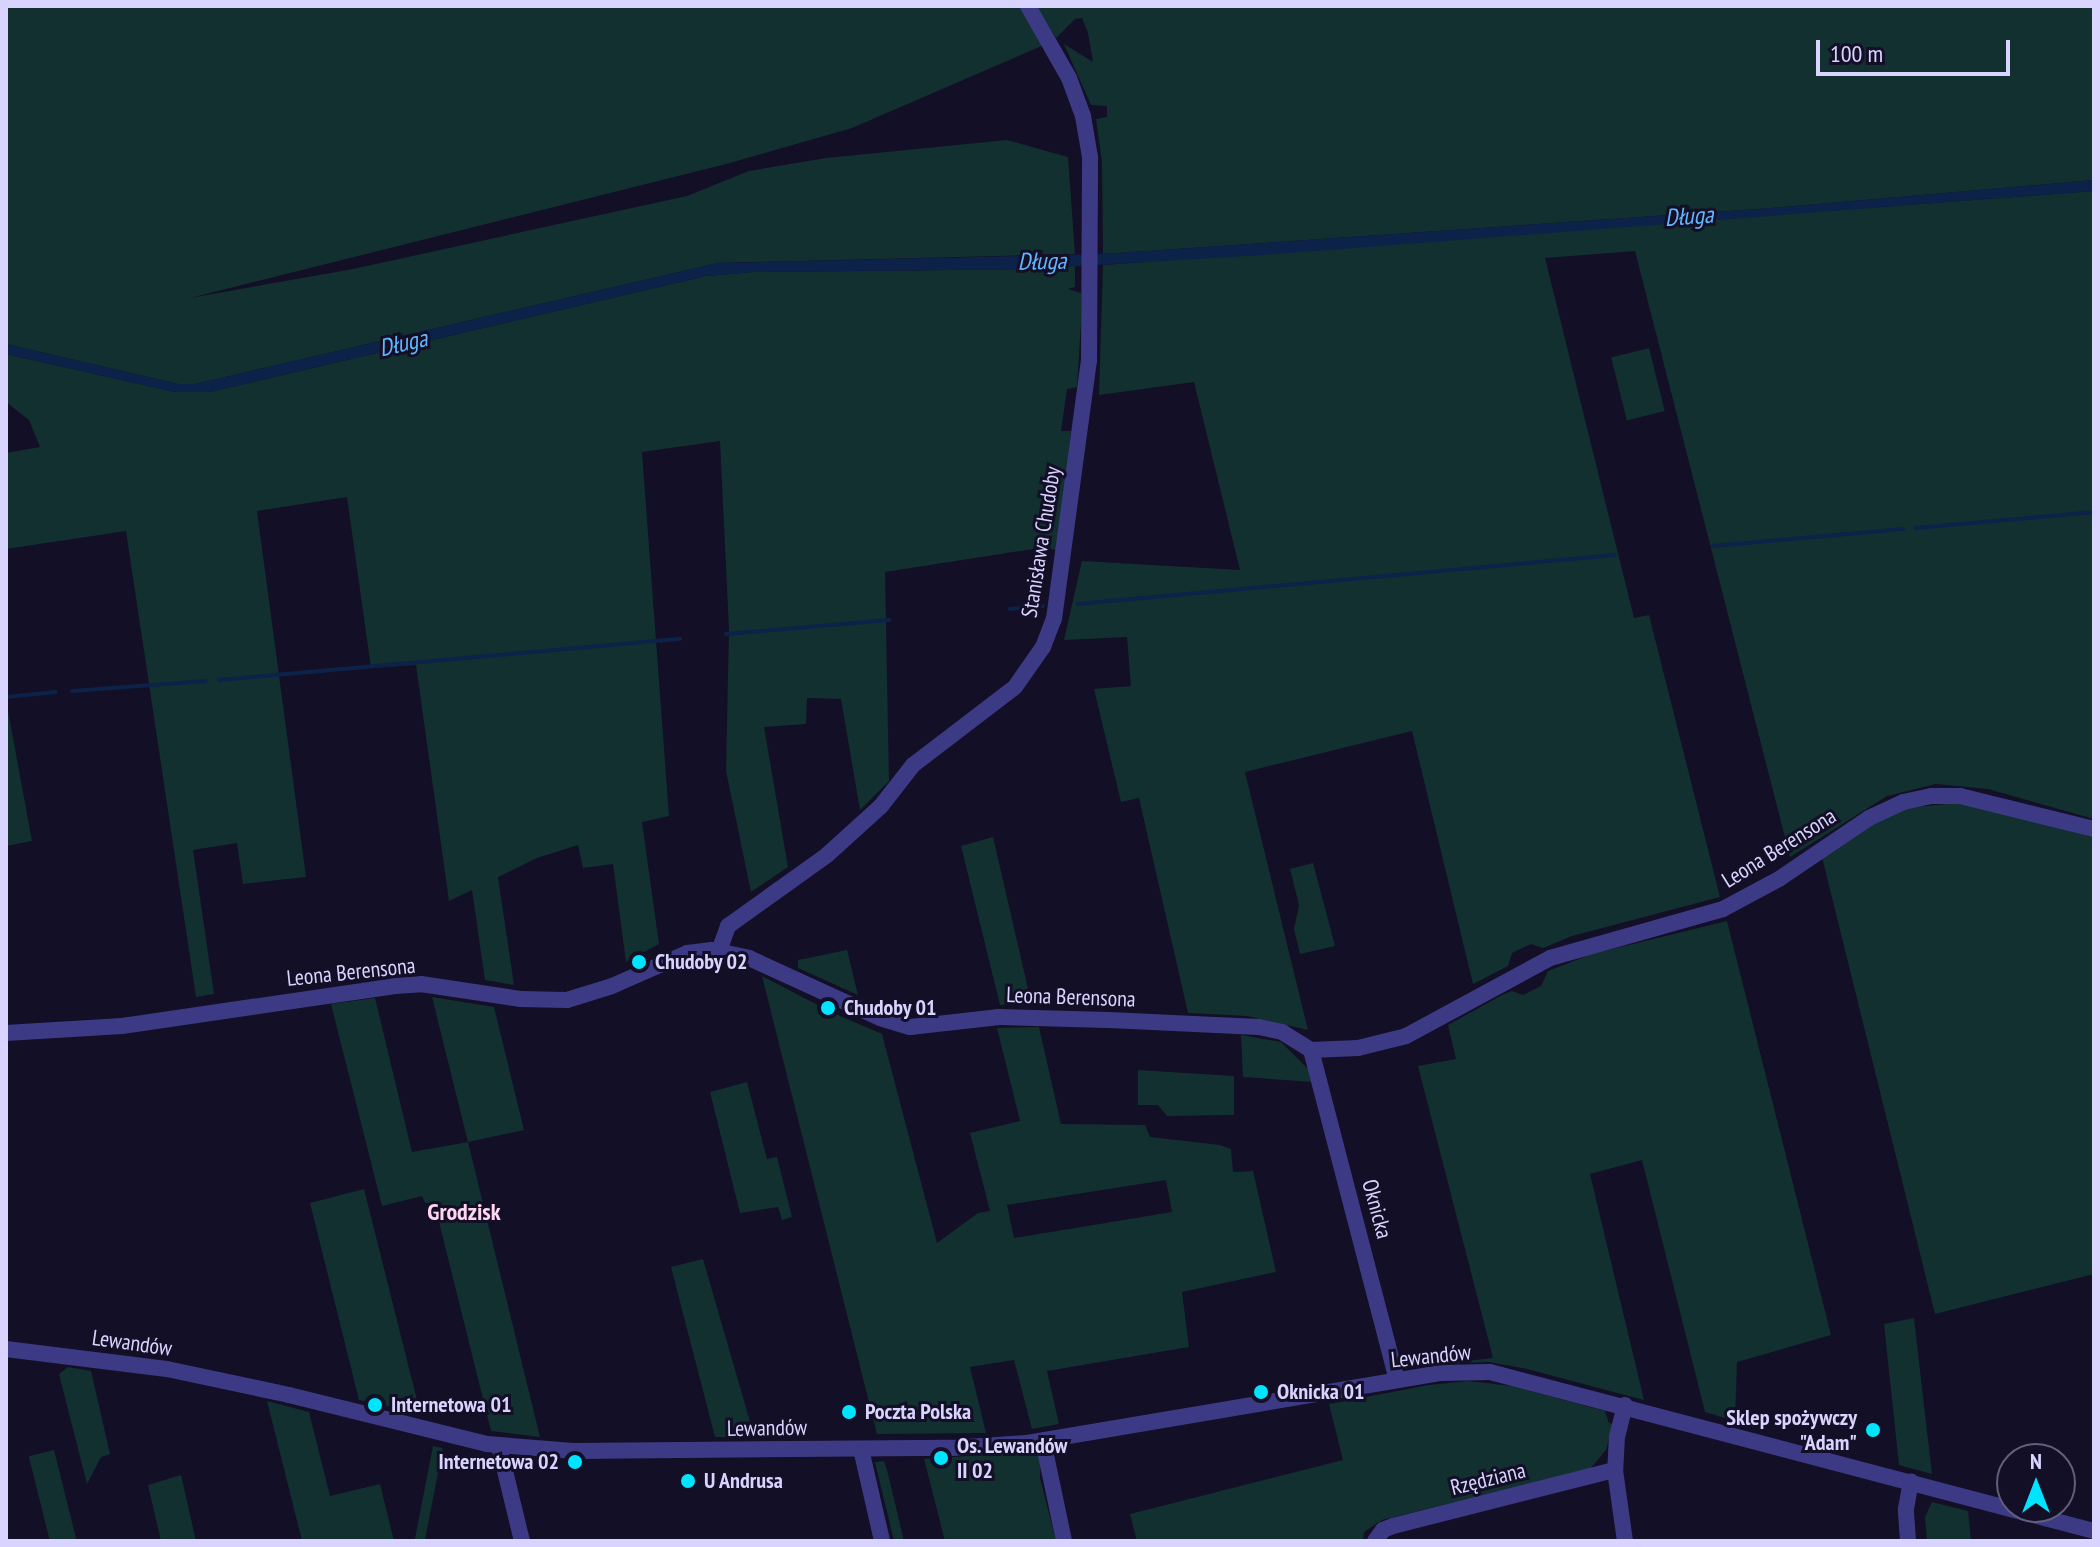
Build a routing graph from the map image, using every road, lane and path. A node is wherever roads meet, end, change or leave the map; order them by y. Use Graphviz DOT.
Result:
graph roads {
  1 [pos="1028,6"];
  2 [pos="2094,829"];
  3 [pos="719,951"];
  4 [pos="6,1033"];
  5 [pos="1311,1050"];
  6 [pos="6,1349"];
  7 [pos="1397,1380"];
  8 [pos="1625,1405"];
  9 [pos="1043,1441"];
  10 [pos="499,1446"];
  11 [pos="861,1449"];
  12 [pos="1615,1470"];
  13 [pos="1911,1481"];
  14 [pos="2094,1531"];
  15 [pos="1376,1540"];
  16 [pos="522,1541"];
  17 [pos="882,1541"];
  18 [pos="1064,1541"];
  19 [pos="1625,1541"];
  20 [pos="1908,1541"];
  1 -- 3 [label="street, Stanisława Chudoby"];
  2 -- 5 [label="street, Leona Berensona"];
  3 -- 4 [label="street, Leona Berensona"];
  3 -- 5 [label="street, Leona Berensona"];
  5 -- 7 [label="street, Oknicka"];
  6 -- 10 [label="street, Lewandów"];
  7 -- 8 [label="street, Lewandów"];
  7 -- 9 [label="street, Lewandów"];
  8 -- 12 [label="street"];
  8 -- 13 [label="street, Lewandów"];
  9 -- 11 [label="street, Lewandów"];
  9 -- 18 [label="street"];
  10 -- 11 [label="street, Lewandów"];
  10 -- 16 [label="street"];
  11 -- 17 [label="street"];
  12 -- 15 [label="street, Rzędziana"];
  12 -- 19 [label="street"];
  13 -- 14 [label="street, Lewandów"];
  13 -- 20 [label="street"];
}
